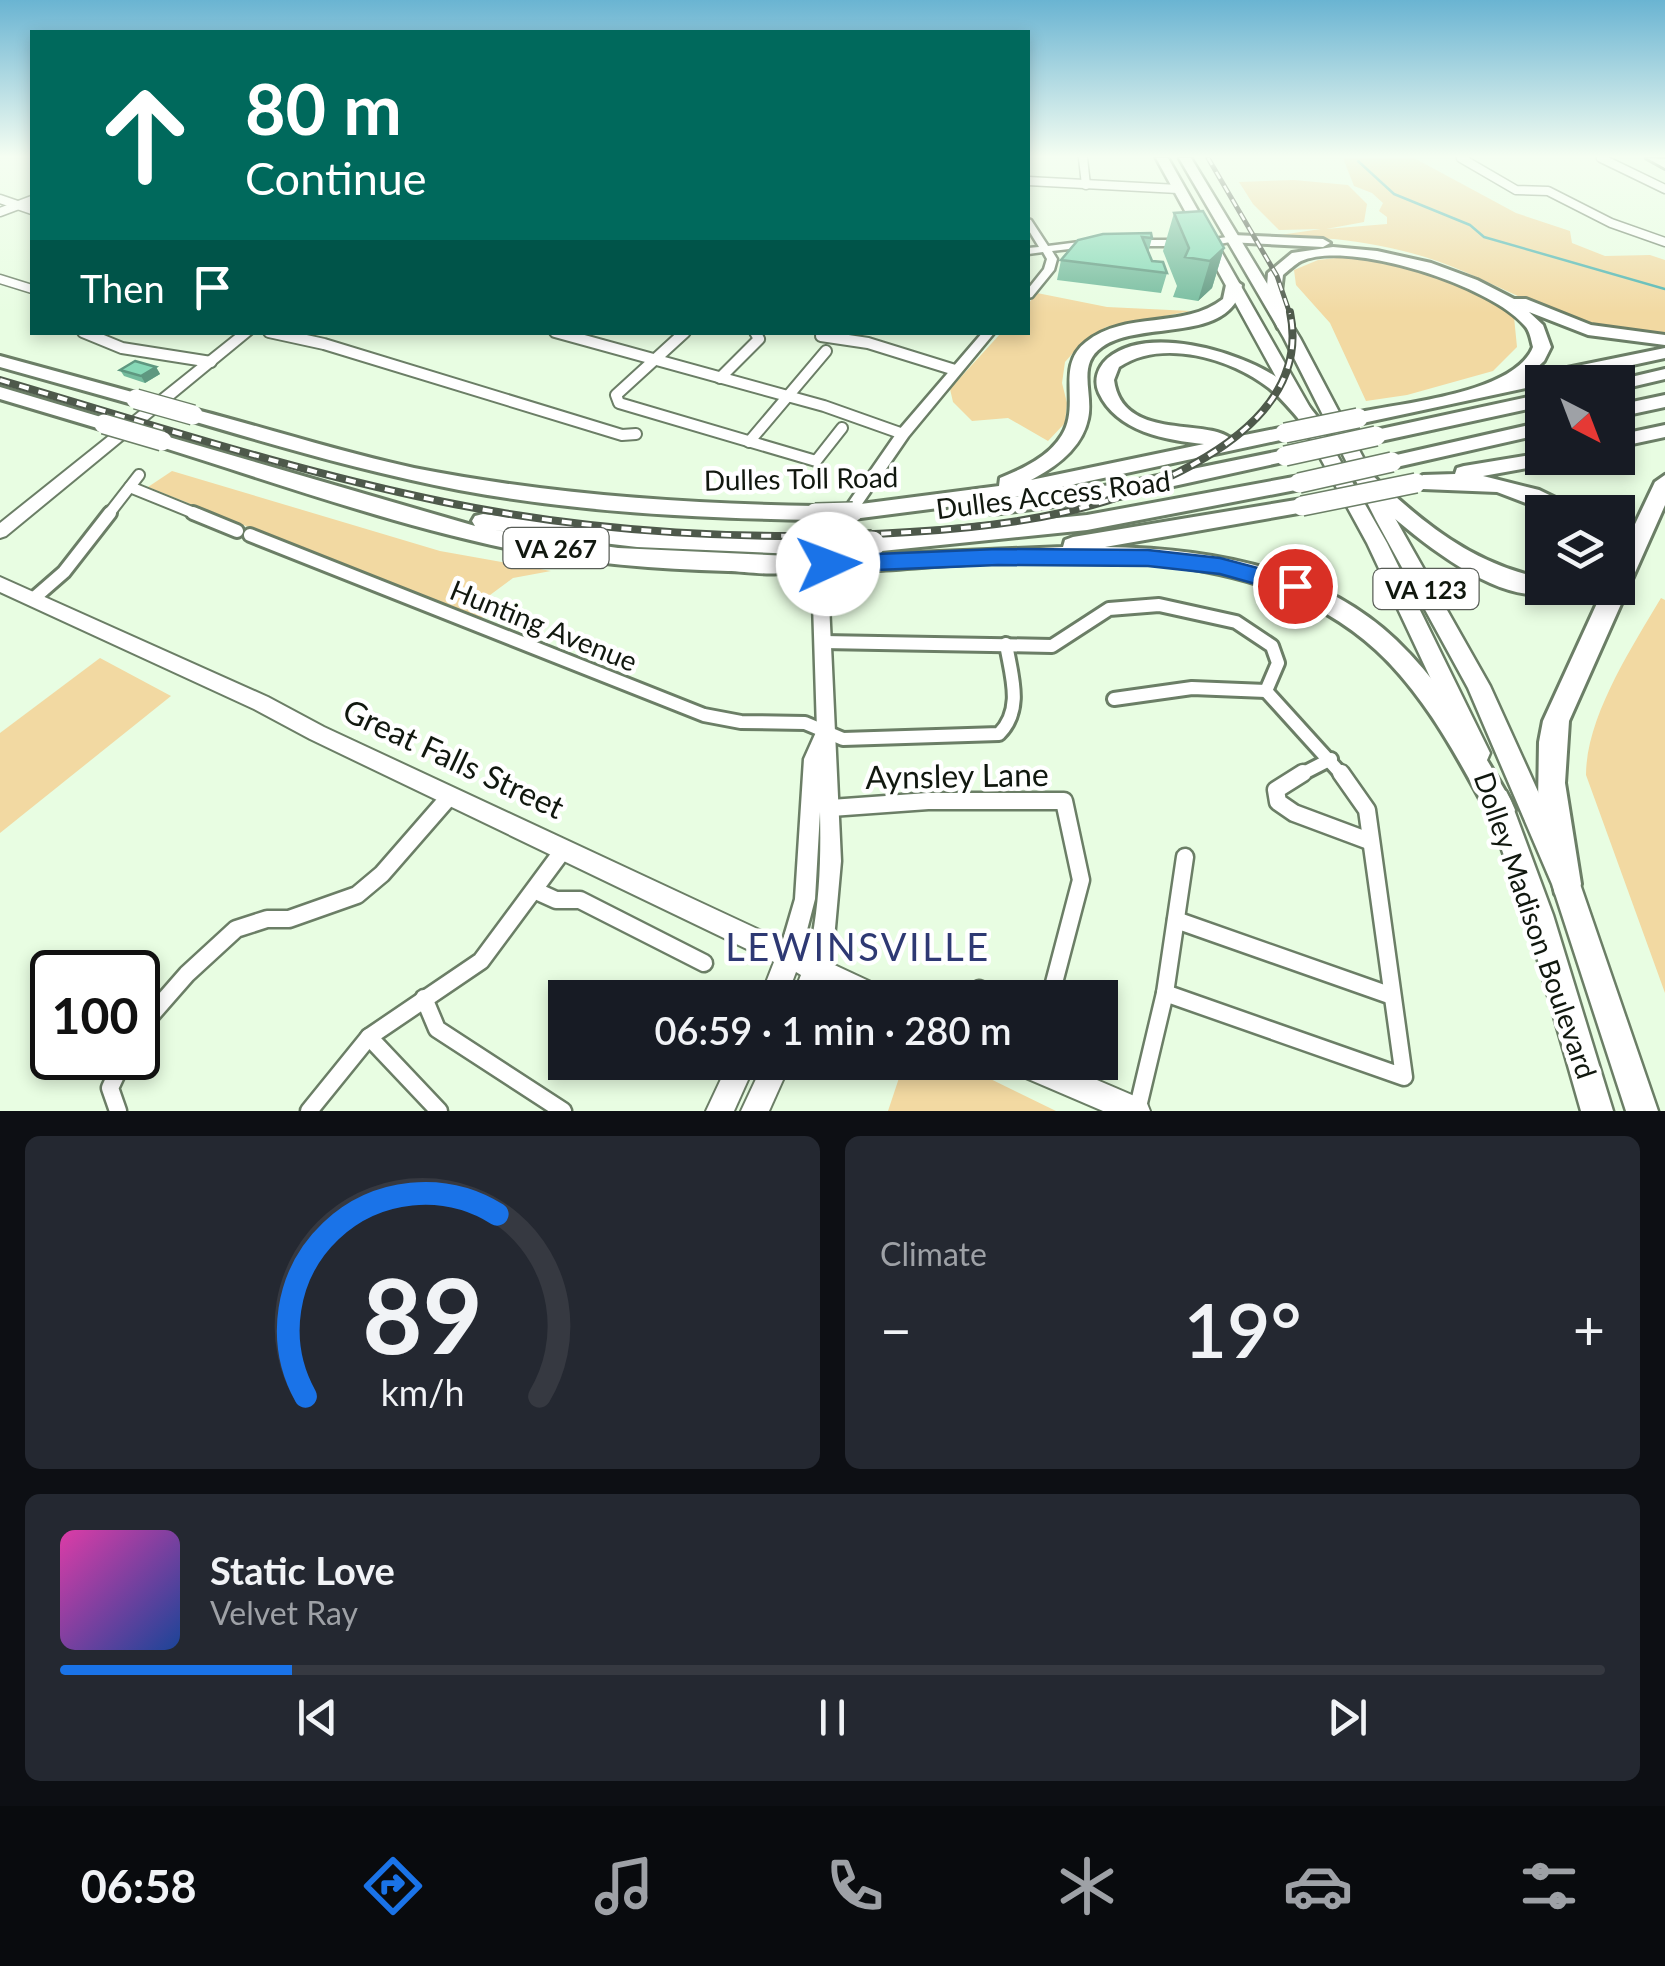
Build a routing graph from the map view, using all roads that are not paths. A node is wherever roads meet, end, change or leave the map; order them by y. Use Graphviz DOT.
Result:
graph roads {
  1 [pos="1190,210"];
  2 [pos="1216,210"];
  3 [pos="1584,210"];
  4 [pos="1224,224"];
  5 [pos="1030,225"];
  6 [pos="1233,239"];
  7 [pos="1207,241"];
  8 [pos="1272,241"];
  9 [pos="1665,242"];
  10 [pos="1045,245"];
  11 [pos="1030,247"];
  12 [pos="0,279"];
  13 [pos="1234,285"];
  14 [pos="30,288"];
  15 [pos="1030,292"];
  16 [pos="1284,324"];
  17 [pos="90,335"];
  18 [pos="244,335"];
  19 [pos="286,335"];
  20 [pos="566,335"];
  21 [pos="681,335"];
  22 [pos="757,335"];
  23 [pos="987,335"];
  24 [pos="821,336"];
  25 [pos="1665,340"];
  26 [pos="826,351"];
  27 [pos="1665,353"];
  28 [pos="654,360"];
  29 [pos="0,361"];
  30 [pos="211,362"];
  31 [pos="955,370"];
  32 [pos="1665,374"];
  33 [pos="720,378"];
  34 [pos="1635,380"];
  35 [pos="0,394"];
  36 [pos="1468,395"];
  37 [pos="788,396"];
  38 [pos="1665,401"];
  39 [pos="1525,404"];
  40 [pos="1635,408"];
  41 [pos="1309,419"];
  42 [pos="842,428"];
  43 [pos="1665,431"];
  44 [pos="1525,432"];
  45 [pos="636,434"];
  46 [pos="903,434"];
  47 [pos="1635,437"];
  48 [pos="749,442"];
  49 [pos="1282,442"];
  50 [pos="1665,448"];
  51 [pos="1635,450"];
  52 [pos="1525,462"];
  53 [pos="139,475"];
  54 [pos="1366,482"];
  55 [pos="1420,482"];
  56 [pos="1665,482"];
  57 [pos="130,487"];
  58 [pos="1528,495"];
  59 [pos="931,504"];
  60 [pos="891,510"];
  61 [pos="853,512"];
  62 [pos="0,532"];
  63 [pos="1635,547"];
  64 [pos="869,553"];
  65 [pos="956,558"];
  66 [pos="1525,582"];
  67 [pos="0,584"];
  68 [pos="32,599"];
  69 [pos="1608,605"];
  70 [pos="823,642"];
  71 [pos="1006,644"];
  72 [pos="1266,691"];
  73 [pos="1114,699"];
  74 [pos="826,730"];
  75 [pos="1331,759"];
  76 [pos="450,796"];
  77 [pos="831,808"];
  78 [pos="1501,810"];
  79 [pos="1368,841"];
  80 [pos="564,849"];
  81 [pos="1185,858"];
  82 [pos="1566,884"];
  83 [pos="536,891"];
  84 [pos="1176,920"];
  85 [pos="788,957"];
  86 [pos="704,963"];
  87 [pos="816,969"];
  88 [pos="780,980"];
  89 [pos="812,980"];
  90 [pos="839,980"];
  91 [pos="1055,980"];
  92 [pos="1165,993"];
  93 [pos="1392,996"];
  94 [pos="424,998"];
  95 [pos="160,1005"];
  96 [pos="369,1038"];
  97 [pos="114,1080"];
  98 [pos="735,1080"];
  99 [pos="770,1080"];
  100 [pos="1064,1080"];
  101 [pos="1594,1105"];
  102 [pos="118,1111"];
  103 [pos="309,1111"];
  104 [pos="440,1111"];
  105 [pos="563,1111"];
  106 [pos="720,1111"];
  107 [pos="755,1111"];
  108 [pos="1136,1111"];
  109 [pos="1642,1111"];
  1 -- 7 [label="main road, Dolley Madison Boulevard / VA 123"];
  2 -- 4 [label="main road, Dolley Madison Boulevard / VA 123"];
  3 -- 9 [label="street"];
  4 -- 6 [label="main road, Dolley Madison Boulevard / VA 123"];
  4 -- 8 [label="highway"];
  5 -- 10 [label="street"];
  6 -- 7 [label="main road"];
  6 -- 8 [label="highway"];
  6 -- 16 [label="main road, Dolley Madison Boulevard / VA 123"];
  7 -- 10 [label="street"];
  7 -- 13 [label="main road, Dolley Madison Boulevard / VA 123"];
  8 -- 25 [label="highway"];
  10 -- 11 [label="street"];
  10 -- 15 [label="street"];
  12 -- 14 [label="street"];
  13 -- 41 [label="main road, Dolley Madison Boulevard / VA 123"];
  13 -- 59 [label="highway"];
  16 -- 36 [label="highway"];
  16 -- 54 [label="main road, Dolley Madison Boulevard / VA 123"];
  17 -- 30 [label="street"];
  18 -- 30 [label="main road"];
  19 -- 45 [label="street"];
  20 -- 28 [label="street"];
  21 -- 28 [label="street"];
  22 -- 33 [label="street"];
  23 -- 31 [label="street"];
  24 -- 31 [label="street"];
  26 -- 37 [label="street"];
  27 -- 36 [label="highway, Dulles Toll Road"];
  28 -- 33 [label="street"];
  28 -- 48 [label="street"];
  29 -- 61 [label="highway, Dulles Toll Road / VA 267, bridge"];
  30 -- 62 [label="main road"];
  31 -- 46 [label="street"];
  32 -- 34 [label="highway"];
  33 -- 37 [label="street"];
  35 -- 64 [label="highway, VA 267, bridge"];
  36 -- 49 [label="highway, Dulles Toll Road, bridge"];
  37 -- 46 [label="street"];
  37 -- 48 [label="street"];
  38 -- 40 [label="highway"];
  39 -- 49 [label="highway, Dulles Access Road, bridge"];
  41 -- 49 [label="highway"];
  41 -- 78 [label="main road, Dolley Madison Boulevard / VA 123"];
  42 -- 48 [label="street"];
  43 -- 47 [label="highway"];
  44 -- 64 [label="highway, Dulles Access Road, bridge"];
  46 -- 70 [label="street"];
  49 -- 59 [label="highway, Dulles Toll Road"];
  49 -- 60 [label="highway, Dulles Access Road"];
  50 -- 51 [label="highway"];
  52 -- 55 [label="highway, VA 267"];
  53 -- 57 [label="street"];
  54 -- 66 [label="highway"];
  54 -- 82 [label="main road, Dolley Madison Boulevard / VA 123"];
  55 -- 58 [label="highway"];
  55 -- 65 [label="highway, VA 267, bridge"];
  56 -- 63 [label="highway"];
  57 -- 68 [label="street"];
  57 -- 74 [label="street, Hunting Avenue"];
  59 -- 60 [label="highway, Dulles Toll Road"];
  60 -- 61 [label="highway, Dulles Access Road"];
  64 -- 65 [label="highway, VA 267"];
  65 -- 78 [label="highway"];
  67 -- 68 [label="main road, Great Falls Street"];
  68 -- 76 [label="main road, Great Falls Street"];
  69 -- 82 [label="highway"];
  70 -- 71 [label="street"];
  70 -- 74 [label="street"];
  71 -- 72 [label="street"];
  71 -- 74 [label="street, Hunting Avenue"];
  72 -- 73 [label="street"];
  72 -- 75 [label="street"];
  74 -- 77 [label="street"];
  74 -- 85 [label="street"];
  75 -- 79 [label="street"];
  75 -- 79 [label="street"];
  76 -- 80 [label="main road, Great Falls Street"];
  76 -- 95 [label="street"];
  77 -- 87 [label="street"];
  77 -- 91 [label="street, Aynsley Lane"];
  78 -- 101 [label="main road, Dolley Madison Boulevard / VA 123"];
  79 -- 93 [label="street"];
  80 -- 83 [label="street"];
  80 -- 85 [label="main road, Great Falls Street"];
  81 -- 84 [label="street"];
  82 -- 109 [label="main road, Dolley Madison Boulevard / VA 123"];
  83 -- 86 [label="street"];
  83 -- 94 [label="street"];
  84 -- 92 [label="street"];
  84 -- 93 [label="street"];
  85 -- 87 [label="main road, Great Falls Street"];
  85 -- 88 [label="main road"];
  87 -- 89 [label="main road"];
  87 -- 90 [label="main road, Great Falls Street"];
  92 -- 93 [label="street"];
  92 -- 108 [label="street"];
  94 -- 96 [label="street"];
  94 -- 105 [label="street"];
  96 -- 103 [label="street"];
  96 -- 104 [label="street"];
  97 -- 102 [label="street"];
  98 -- 106 [label="main road"];
  99 -- 107 [label="main road"];
  100 -- 108 [label="main road"];
}
